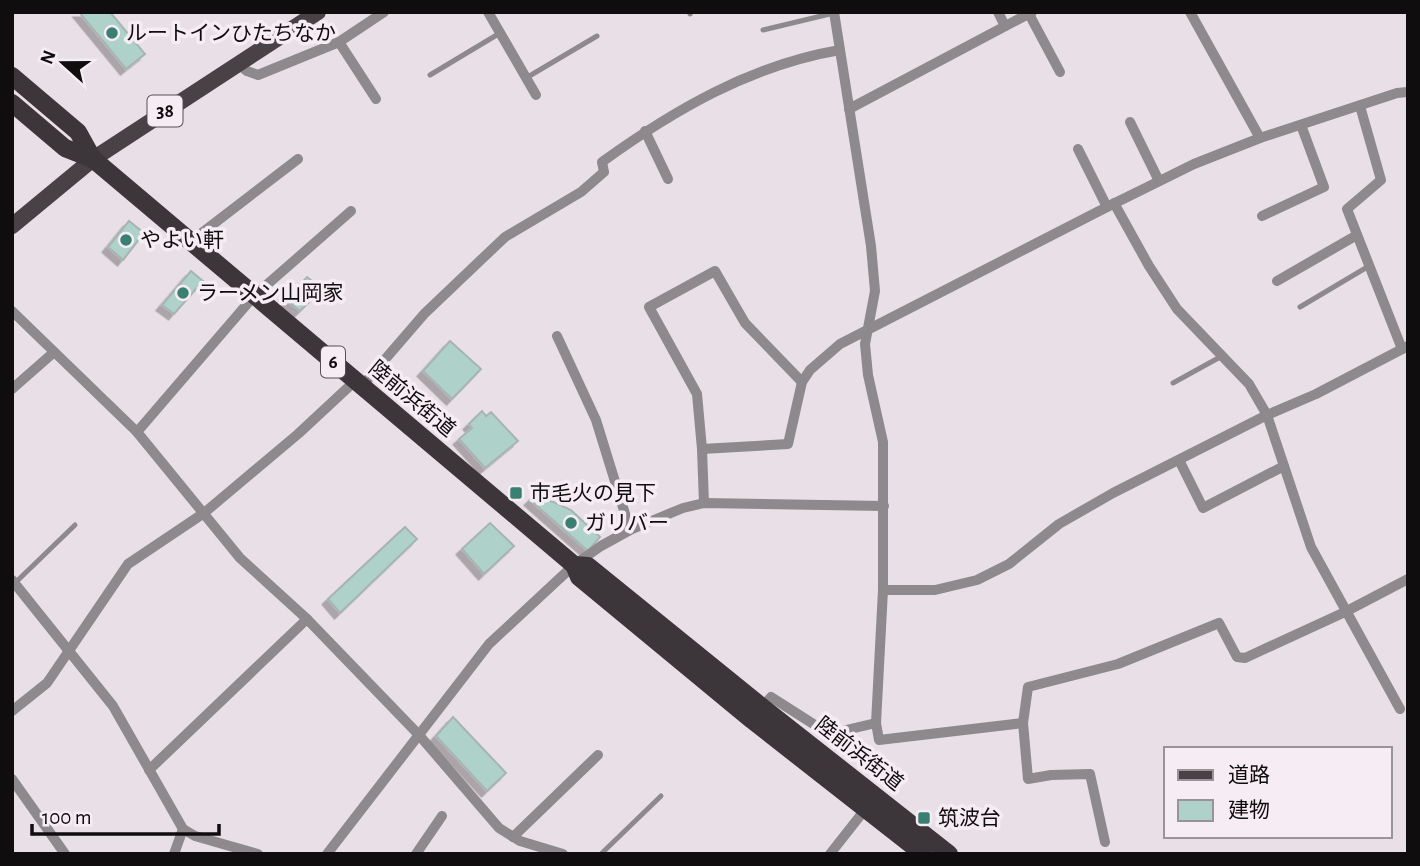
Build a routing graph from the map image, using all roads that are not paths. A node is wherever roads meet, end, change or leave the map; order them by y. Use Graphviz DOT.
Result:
graph roads {
  1 [pos="318,12"];
  2 [pos="384,12"];
  3 [pos="488,12"];
  4 [pos="998,12"];
  5 [pos="1190,12"];
  6 [pos="834,13"];
  7 [pos="1030,13"];
  8 [pos="1005,26"];
  9 [pos="763,30"];
  10 [pos="500,33"];
  11 [pos="597,36"];
  12 [pos="339,41"];
  13 [pos="840,50"];
  14 [pos="238,64"];
  15 [pos="1060,72"];
  16 [pos="430,75"];
  17 [pos="12,76"];
  18 [pos="526,78"];
  19 [pos="1408,92"];
  20 [pos="536,95"];
  21 [pos="376,99"];
  22 [pos="12,103"];
  23 [pos="1360,106"];
  24 [pos="849,109"];
  25 [pos="1130,122"];
  26 [pos="1301,125"];
  27 [pos="645,131"];
  28 [pos="1260,138"];
  29 [pos="1077,149"];
  30 [pos="93,159"];
  31 [pos="298,159"];
  32 [pos="668,179"];
  33 [pos="1159,181"];
  34 [pos="1110,205"];
  35 [pos="351,211"];
  36 [pos="1262,216"];
  37 [pos="12,226"];
  38 [pos="1357,235"];
  39 [pos="190,242"];
  40 [pos="1369,266"];
  41 [pos="1277,281"];
  42 [pos="254,296"];
  43 [pos="1300,307"];
  44 [pos="12,311"];
  45 [pos="867,330"];
  46 [pos="557,336"];
  47 [pos="1405,348"];
  48 [pos="53,353"];
  49 [pos="1222,356"];
  50 [pos="802,382"];
  51 [pos="358,383"];
  52 [pos="1173,383"];
  53 [pos="12,389"];
  54 [pos="1267,415"];
  55 [pos="137,432"];
  56 [pos="702,449"];
  57 [pos="1179,460"];
  58 [pos="1284,466"];
  59 [pos="704,503"];
  60 [pos="884,506"];
  61 [pos="204,513"];
  62 [pos="75,525"];
  63 [pos="630,530"];
  64 [pos="574,565"];
  65 [pos="1408,579"];
  66 [pos="14,581"];
  67 [pos="883,590"];
  68 [pos="1345,612"];
  69 [pos="307,619"];
  70 [pos="71,651"];
  71 [pos="762,707"];
  72 [pos="1400,709"];
  73 [pos="12,710"];
  74 [pos="876,723"];
  75 [pos="1023,723"];
  76 [pos="419,735"];
  77 [pos="598,755"];
  78 [pos="149,770"];
  79 [pos="12,779"];
  80 [pos="661,796"];
  81 [pos="870,803"];
  82 [pos="442,816"];
  83 [pos="183,830"];
  84 [pos="513,837"];
  85 [pos="1105,842"];
  86 [pos="239,851"];
  87 [pos="65,854"];
  88 [pos="174,854"];
  89 [pos="258,854"];
  90 [pos="327,854"];
  91 [pos="416,854"];
  92 [pos="563,854"];
  93 [pos="601,854"];
  94 [pos="830,854"];
  95 [pos="923,854"];
  96 [pos="949,854"];
  1 -- 14 [label="main road, 38"];
  2 -- 12 [label="street"];
  3 -- 10 [label="street"];
  4 -- 8 [label="street"];
  5 -- 28 [label="street"];
  6 -- 9 [label="lane"];
  6 -- 13 [label="street"];
  7 -- 8 [label="street"];
  7 -- 15 [label="street"];
  8 -- 24 [label="street"];
  10 -- 16 [label="lane"];
  10 -- 18 [label="street"];
  11 -- 18 [label="lane"];
  12 -- 14 [label="street"];
  12 -- 21 [label="street"];
  13 -- 24 [label="street"];
  13 -- 27 [label="street"];
  14 -- 30 [label="main road, 38"];
  17 -- 30 [label="highway, 陸前浜街道 / 6"];
  18 -- 20 [label="street"];
  19 -- 23 [label="street"];
  22 -- 30 [label="highway, 陸前浜街道 / 6"];
  23 -- 26 [label="street"];
  23 -- 38 [label="street"];
  24 -- 45 [label="street"];
  25 -- 33 [label="street"];
  26 -- 28 [label="street"];
  26 -- 36 [label="street"];
  27 -- 32 [label="street"];
  27 -- 51 [label="street"];
  28 -- 33 [label="street"];
  29 -- 34 [label="street"];
  30 -- 37 [label="main road, 38"];
  30 -- 39 [label="highway, 陸前浜街道 / 6"];
  31 -- 39 [label="street"];
  33 -- 34 [label="street"];
  34 -- 45 [label="street"];
  34 -- 49 [label="street"];
  35 -- 42 [label="street"];
  38 -- 40 [label="street"];
  38 -- 41 [label="street"];
  39 -- 42 [label="highway, 陸前浜街道 / 6"];
  40 -- 43 [label="lane"];
  40 -- 47 [label="street"];
  42 -- 51 [label="highway, 陸前浜街道 / 6"];
  42 -- 55 [label="street"];
  44 -- 48 [label="street"];
  45 -- 50 [label="street"];
  45 -- 60 [label="street"];
  46 -- 63 [label="street"];
  47 -- 54 [label="street"];
  48 -- 53 [label="street"];
  48 -- 55 [label="street"];
  49 -- 52 [label="lane"];
  49 -- 54 [label="street"];
  50 -- 56 [label="street"];
  50 -- 56 [label="street"];
  51 -- 61 [label="street"];
  51 -- 64 [label="highway, 陸前浜街道 / 6"];
  54 -- 57 [label="street"];
  54 -- 58 [label="street"];
  55 -- 61 [label="street"];
  56 -- 59 [label="street"];
  57 -- 58 [label="street"];
  57 -- 67 [label="street"];
  58 -- 68 [label="street"];
  59 -- 60 [label="street"];
  59 -- 63 [label="street"];
  60 -- 67 [label="street"];
  61 -- 69 [label="street"];
  61 -- 70 [label="street"];
  62 -- 66 [label="lane"];
  63 -- 64 [label="street"];
  64 -- 71 [label="highway, 陸前浜街道 / 6"];
  64 -- 76 [label="street"];
  64 -- 81 [label="highway, 陸前浜街道 / 6"];
  65 -- 68 [label="street"];
  66 -- 70 [label="street"];
  67 -- 74 [label="street"];
  68 -- 72 [label="street"];
  68 -- 75 [label="street"];
  69 -- 76 [label="street"];
  69 -- 78 [label="street"];
  70 -- 73 [label="street"];
  70 -- 78 [label="street"];
  71 -- 74 [label="street"];
  71 -- 81 [label="highway, 陸前浜街道 / 6"];
  74 -- 75 [label="street"];
  75 -- 85 [label="street"];
  76 -- 84 [label="street"];
  76 -- 90 [label="street"];
  77 -- 84 [label="street"];
  78 -- 83 [label="street"];
  79 -- 87 [label="street"];
  80 -- 93 [label="lane"];
  81 -- 94 [label="street"];
  81 -- 95 [label="highway, 陸前浜街道 / 6"];
  81 -- 96 [label="highway, 陸前浜街道 / 6"];
  82 -- 91 [label="street"];
  83 -- 86 [label="street"];
  83 -- 88 [label="street"];
  84 -- 92 [label="street"];
  86 -- 89 [label="street"];
}
